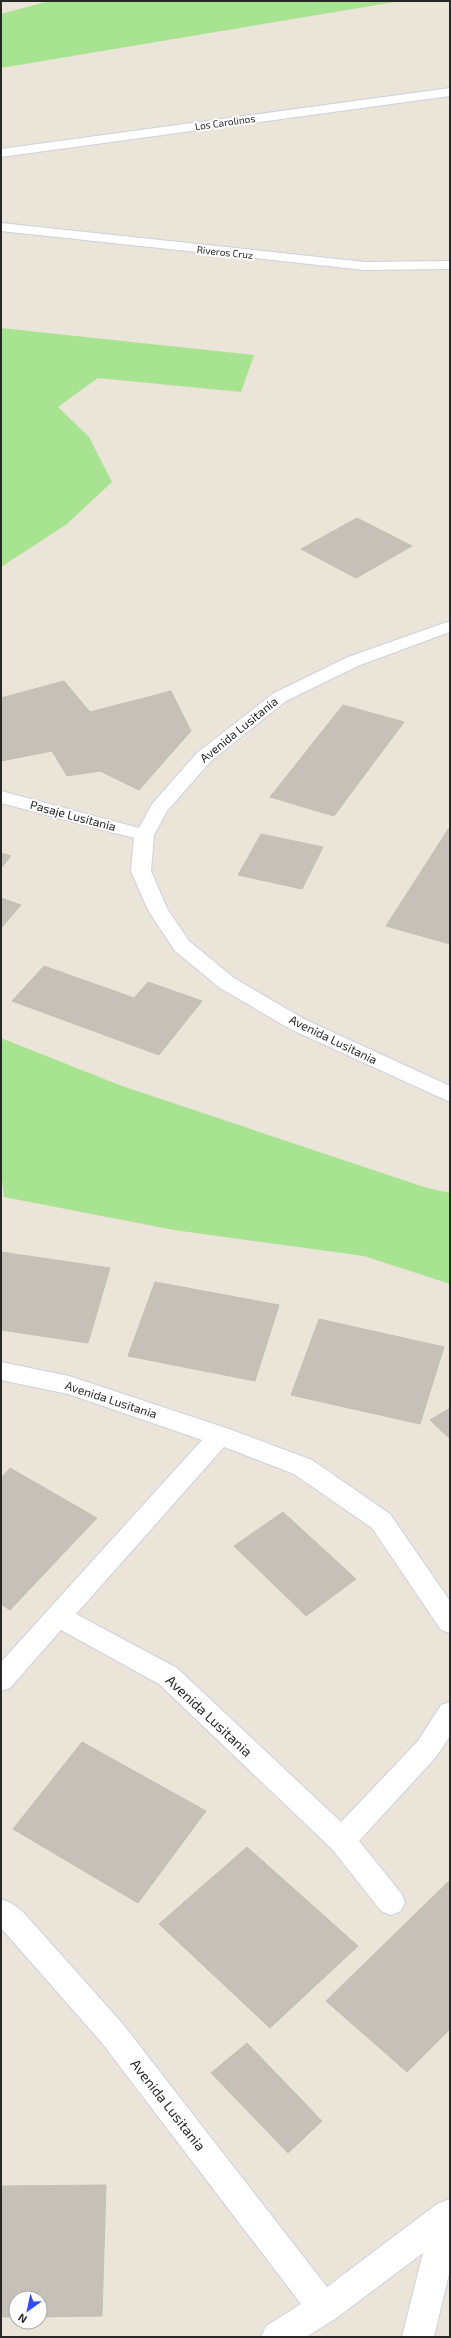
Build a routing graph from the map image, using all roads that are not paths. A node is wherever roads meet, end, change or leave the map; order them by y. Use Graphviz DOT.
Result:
graph roads {
  1 [pos="450,92"];
  2 [pos="1,153"];
  3 [pos="1,227"];
  4 [pos="450,265"];
  5 [pos="450,626"];
  6 [pos="1,797"];
  7 [pos="144,835"];
  8 [pos="450,1094"];
  9 [pos="1,1371"];
  10 [pos="220,1436"];
  11 [pos="58,1616"];
  12 [pos="450,1622"];
  13 [pos="1,1680"];
  14 [pos="450,1713"];
  15 [pos="342,1840"];
  16 [pos="391,1902"];
  17 [pos="1,1912"];
  18 [pos="449,2215"];
  19 [pos="324,2308"];
  20 [pos="276,2337"];
  21 [pos="418,2337"];
  1 -- 2 [label="street, Los Carolinos"];
  3 -- 4 [label="street, Riveros Cruz"];
  5 -- 7 [label="street, Avenida Lusitania"];
  6 -- 7 [label="street, Pasaje Lusitania"];
  7 -- 8 [label="street, Avenida Lusitania"];
  9 -- 10 [label="street, Avenida Lusitania"];
  10 -- 11 [label="street"];
  10 -- 12 [label="street, Avenida Lusitania"];
  11 -- 13 [label="street"];
  11 -- 15 [label="street, Avenida Lusitania"];
  14 -- 15 [label="street"];
  15 -- 16 [label="street, Avenida Lusitania"];
  17 -- 19 [label="street, Avenida Lusitania"];
  18 -- 19 [label="street"];
  18 -- 21 [label="street"];
  19 -- 20 [label="street"];
}
